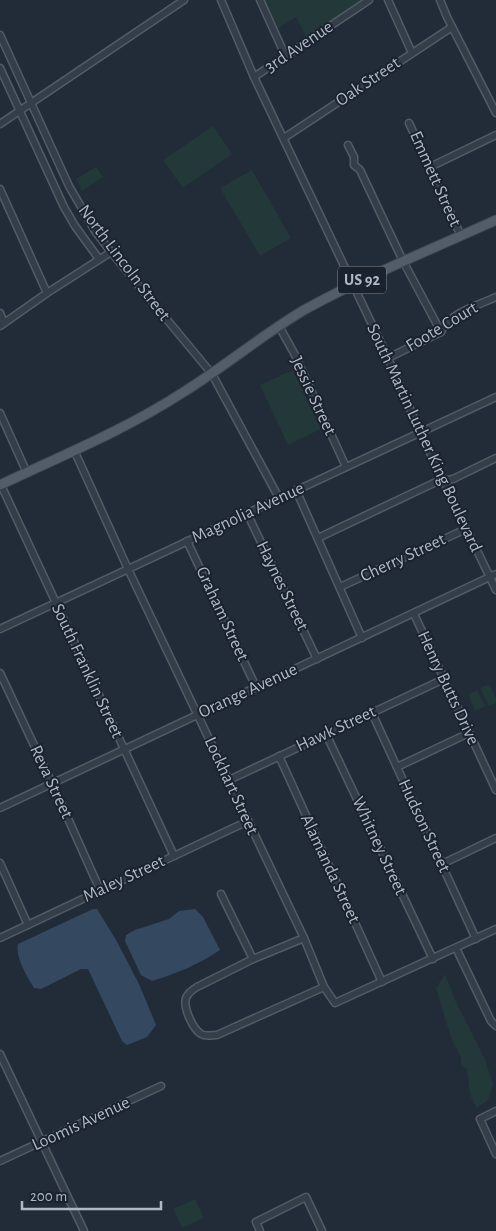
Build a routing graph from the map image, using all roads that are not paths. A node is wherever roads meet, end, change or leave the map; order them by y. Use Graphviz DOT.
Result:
graph roads {
  1 [pos="184,0"];
  2 [pos="221,0"];
  3 [pos="260,0"];
  4 [pos="369,0"];
  5 [pos="388,0"];
  6 [pos="440,0"];
  7 [pos="452,27"];
  8 [pos="0,35"];
  9 [pos="412,53"];
  10 [pos="285,55"];
  11 [pos="0,68"];
  12 [pos="254,77"];
  13 [pos="31,102"];
  14 [pos="19,111"];
  15 [pos="496,113"];
  16 [pos="410,123"];
  17 [pos="0,124"];
  18 [pos="496,135"];
  19 [pos="284,138"];
  20 [pos="348,145"];
  21 [pos="430,167"];
  22 [pos="0,189"];
  23 [pos="495,222"];
  24 [pos="461,236"];
  25 [pos="111,252"];
  26 [pos="100,259"];
  27 [pos="403,261"];
  28 [pos="353,285"];
  29 [pos="47,293"];
  30 [pos="496,297"];
  31 [pos="0,313"];
  32 [pos="2,324"];
  33 [pos="279,326"];
  34 [pos="441,332"];
  35 [pos="388,358"];
  36 [pos="212,374"];
  37 [pos="496,397"];
  38 [pos="0,413"];
  39 [pos="420,432"];
  40 [pos="74,450"];
  41 [pos="496,458"];
  42 [pos="346,467"];
  43 [pos="27,472"];
  44 [pos="443,481"];
  45 [pos="0,485"];
  46 [pos="296,490"];
  47 [pos="279,498"];
  48 [pos="247,513"];
  49 [pos="466,529"];
  50 [pos="318,538"];
  51 [pos="187,541"];
  52 [pos="128,569"];
  53 [pos="493,576"];
  54 [pos="340,587"];
  55 [pos="496,590"];
  56 [pos="56,603"];
  57 [pos="414,614"];
  58 [pos="0,629"];
  59 [pos="362,638"];
  60 [pos="317,659"];
  61 [pos="0,673"];
  62 [pos="444,679"];
  63 [pos="256,687"];
  64 [pos="372,713"];
  65 [pos="198,715"];
  66 [pos="469,733"];
  67 [pos="326,734"];
  68 [pos="124,749"];
  69 [pos="279,756"];
  70 [pos="397,767"];
  71 [pos="229,780"];
  72 [pos="52,783"];
  73 [pos="496,790"];
  74 [pos="0,808"];
  75 [pos="248,821"];
  76 [pos="496,838"];
  77 [pos="174,856"];
  78 [pos="0,863"];
  79 [pos="442,864"];
  80 [pos="100,890"];
  81 [pos="221,894"];
  82 [pos="28,925"];
  83 [pos="496,930"];
  84 [pos="0,938"];
  85 [pos="304,938"];
  86 [pos="476,939"];
  87 [pos="456,948"];
  88 [pos="432,959"];
  89 [pos="253,960"];
  90 [pos="382,982"];
  91 [pos="324,986"];
  92 [pos="496,1026"];
  93 [pos="0,1054"];
  94 [pos="161,1086"];
  95 [pos="496,1112"];
  96 [pos="42,1142"];
  97 [pos="496,1154"];
  98 [pos="0,1161"];
  99 [pos="84,1231"];
  100 [pos="260,1231"];
  101 [pos="322,1231"];
  1 -- 13 [label="street"];
  2 -- 12 [label="street, South Martin Luther King Boulevard"];
  3 -- 10 [label="street"];
  4 -- 10 [label="street, 3rd Avenue"];
  5 -- 9 [label="street"];
  6 -- 7 [label="street"];
  7 -- 9 [label="street, Oak Street"];
  7 -- 15 [label="street"];
  8 -- 13 [label="street, North Lincoln Street"];
  9 -- 19 [label="street, Oak Street"];
  10 -- 12 [label="street, 3rd Avenue"];
  11 -- 14 [label="street, North Lincoln Street"];
  12 -- 19 [label="street, South Martin Luther King Boulevard"];
  13 -- 14 [label="street"];
  13 -- 25 [label="street, North Lincoln Street"];
  14 -- 17 [label="street"];
  14 -- 26 [label="street, North Lincoln Street"];
  16 -- 21 [label="street, Emmett Street"];
  18 -- 21 [label="street"];
  19 -- 28 [label="street, South Martin Luther King Boulevard"];
  20 -- 27 [label="street"];
  21 -- 24 [label="street, Emmett Street"];
  22 -- 29 [label="street"];
  23 -- 24 [label="main road, US 92"];
  24 -- 27 [label="main road, US 92"];
  25 -- 26 [label="street"];
  25 -- 36 [label="street, North Lincoln Street"];
  26 -- 29 [label="street"];
  27 -- 28 [label="main road, US 92"];
  27 -- 34 [label="street"];
  28 -- 33 [label="main road, US 92"];
  28 -- 35 [label="street, South Martin Luther King Boulevard"];
  29 -- 32 [label="street"];
  30 -- 34 [label="street, Foote Court"];
  31 -- 32 [label="street"];
  33 -- 36 [label="main road, US 92"];
  33 -- 42 [label="street, Jessie Street"];
  34 -- 35 [label="street, Foote Court"];
  35 -- 39 [label="street, South Martin Luther King Boulevard"];
  36 -- 40 [label="main road, US 92"];
  36 -- 47 [label="street, North Lincoln Street"];
  37 -- 39 [label="street, Magnolia Avenue"];
  38 -- 43 [label="street"];
  39 -- 42 [label="street, Magnolia Avenue"];
  39 -- 44 [label="street, South Martin Luther King Boulevard"];
  40 -- 43 [label="main road, US 92"];
  40 -- 52 [label="street, Lockhart Street"];
  41 -- 44 [label="street"];
  42 -- 46 [label="street, Magnolia Avenue"];
  43 -- 45 [label="main road, US 92"];
  44 -- 49 [label="street, South Martin Luther King Boulevard"];
  44 -- 50 [label="street"];
  45 -- 56 [label="street, South Franklin Street"];
  46 -- 47 [label="street, Magnolia Avenue"];
  46 -- 50 [label="street"];
  47 -- 48 [label="street, Magnolia Avenue"];
  48 -- 51 [label="street, Magnolia Avenue"];
  48 -- 60 [label="street, Haynes Street"];
  49 -- 53 [label="street, South Martin Luther King Boulevard"];
  49 -- 54 [label="street, Cherry Street"];
  50 -- 54 [label="street"];
  51 -- 52 [label="street, Magnolia Avenue"];
  51 -- 63 [label="street, Graham Street"];
  52 -- 56 [label="street, Magnolia Avenue"];
  52 -- 65 [label="street, Lockhart Street"];
  53 -- 55 [label="street, South Martin Luther King Boulevard"];
  53 -- 57 [label="street, Orange Avenue"];
  54 -- 59 [label="street"];
  56 -- 58 [label="street, Magnolia Avenue"];
  56 -- 68 [label="street, South Franklin Street"];
  57 -- 59 [label="street, Orange Avenue"];
  57 -- 62 [label="street, Henry Butts Drive"];
  59 -- 60 [label="street, Orange Avenue"];
  60 -- 63 [label="street, Orange Avenue"];
  61 -- 72 [label="street, Reva Street"];
  62 -- 64 [label="street, Hawk Street"];
  62 -- 66 [label="street, Henry Butts Drive"];
  63 -- 65 [label="street, Orange Avenue"];
  64 -- 67 [label="street, Hawk Street"];
  64 -- 70 [label="street, Hudson Street"];
  65 -- 68 [label="street, Orange Avenue"];
  65 -- 71 [label="street, Lockhart Street"];
  66 -- 70 [label="street"];
  66 -- 73 [label="street, Henry Butts Drive"];
  67 -- 69 [label="street, Hawk Street"];
  67 -- 88 [label="street, Whitney Street"];
  68 -- 72 [label="street, Orange Avenue"];
  68 -- 77 [label="street, South Franklin Street"];
  69 -- 71 [label="street, Hawk Street"];
  69 -- 90 [label="street, Alamanda Street"];
  70 -- 79 [label="street, Hudson Street"];
  71 -- 75 [label="street, Lockhart Street"];
  72 -- 74 [label="street, Orange Avenue"];
  72 -- 80 [label="street, Reva Street"];
  75 -- 77 [label="street, Maley Street"];
  75 -- 85 [label="street, Lockhart Street"];
  76 -- 79 [label="street"];
  77 -- 80 [label="street, Maley Street"];
  78 -- 82 [label="street"];
  79 -- 86 [label="street, Hudson Street"];
  80 -- 82 [label="street, Maley Street"];
  81 -- 89 [label="street"];
  82 -- 84 [label="street, Maley Street"];
  83 -- 86 [label="street"];
  85 -- 89 [label="street"];
  85 -- 91 [label="street, Lockhart Street"];
  86 -- 87 [label="street"];
  87 -- 88 [label="street"];
  87 -- 92 [label="street"];
  88 -- 90 [label="street"];
  89 -- 91 [label="street"];
  90 -- 91 [label="street, Lockhart Street"];
  93 -- 96 [label="street"];
  94 -- 96 [label="street, Loomis Avenue"];
  95 -- 97 [label="street"];
  96 -- 98 [label="street, Loomis Avenue"];
  96 -- 99 [label="street"];
  100 -- 101 [label="street"];
}
